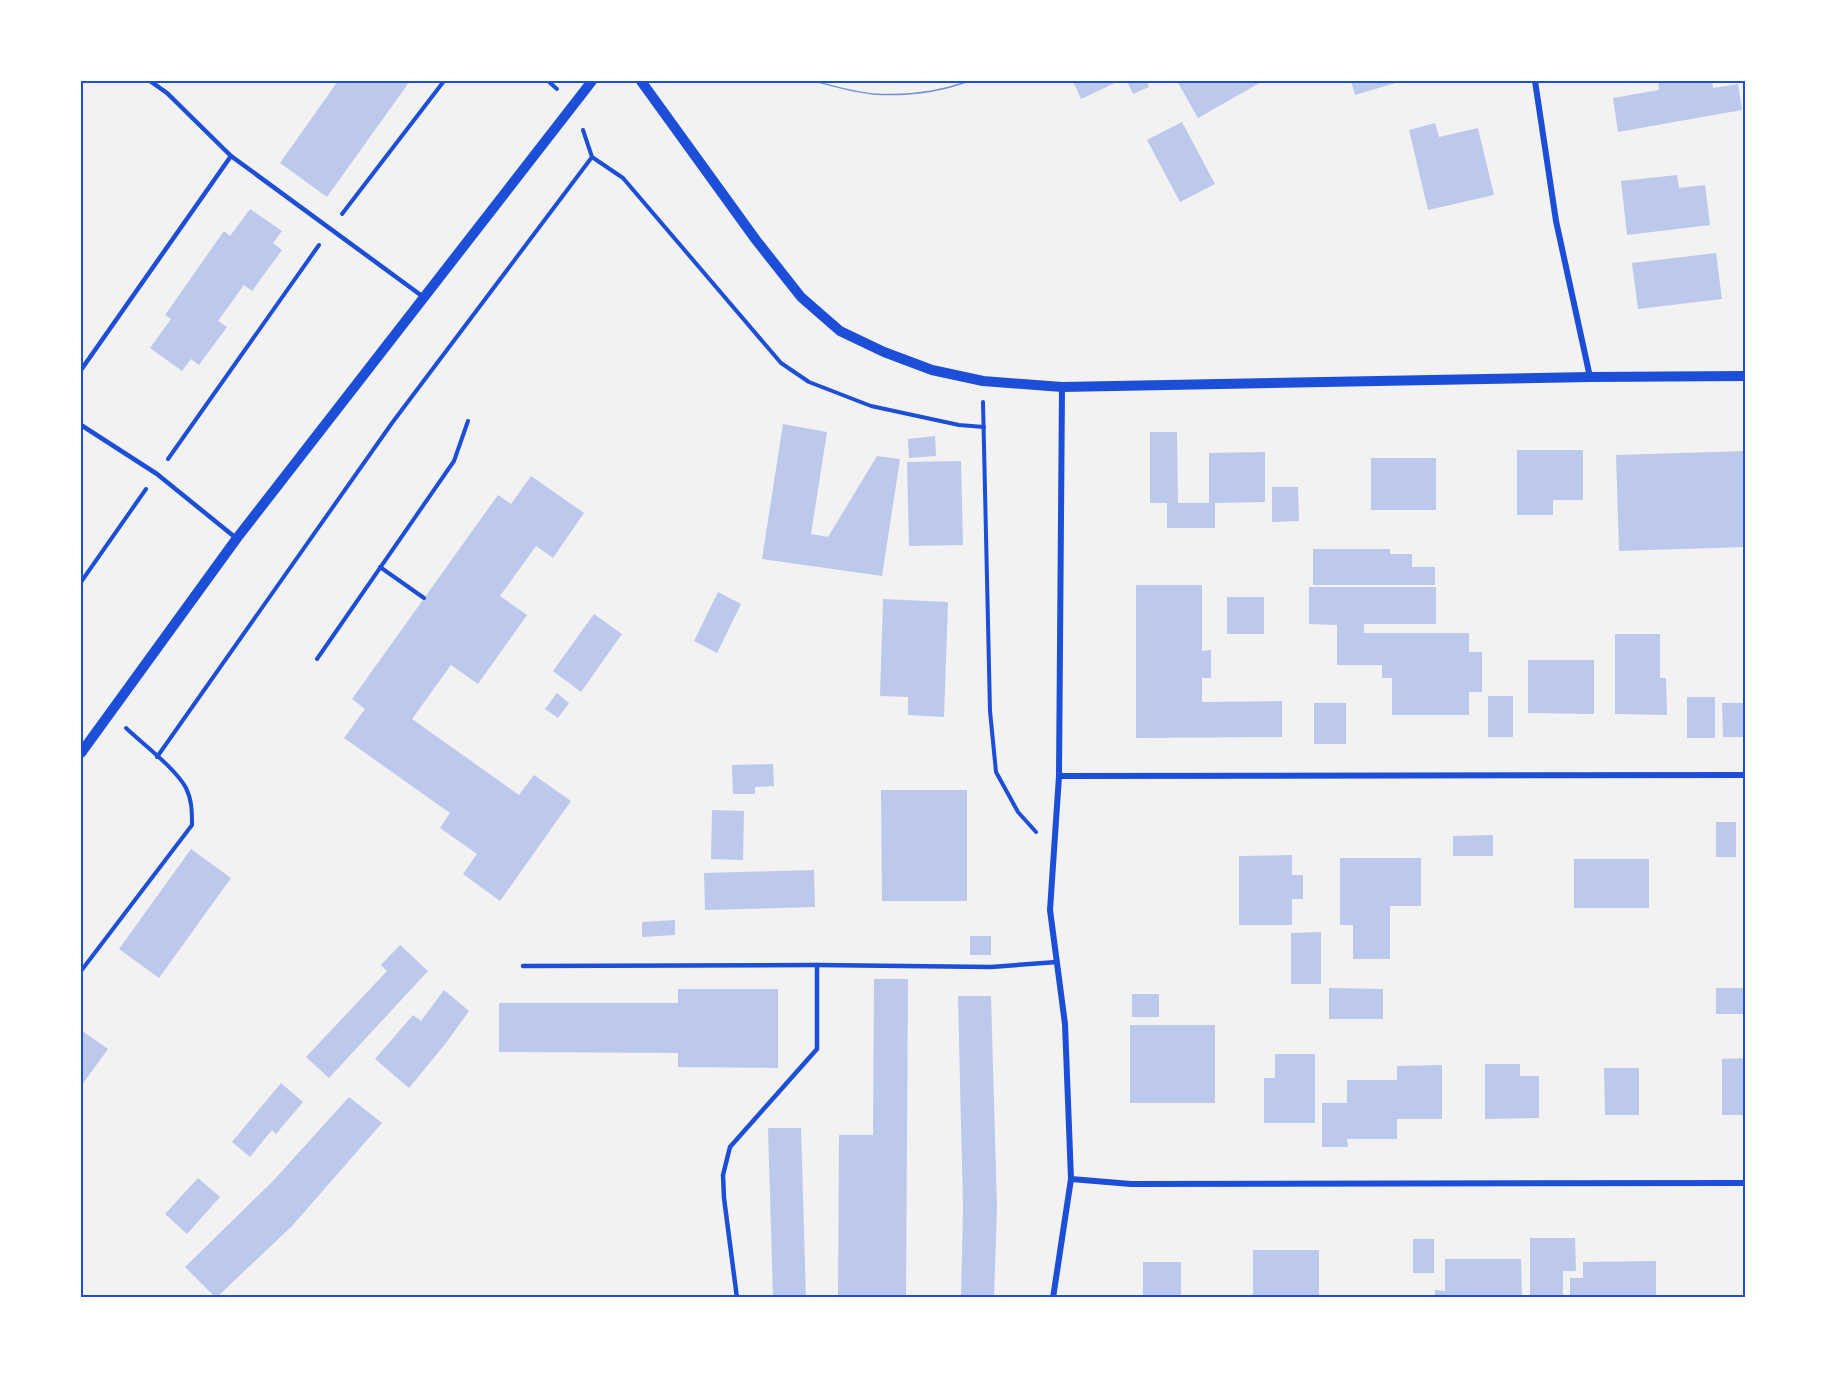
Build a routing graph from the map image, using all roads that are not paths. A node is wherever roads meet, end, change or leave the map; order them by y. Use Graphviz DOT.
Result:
graph roads {
  1 [pos="150,81"];
  2 [pos="592,81"];
  3 [pos="641,81"];
  4 [pos="1534,81"];
  5 [pos="231,156"];
  6 [pos="424,298"];
  7 [pos="81,370"];
  8 [pos="1746,376"];
  9 [pos="1590,377"];
  10 [pos="1062,387"];
  11 [pos="81,425"];
  12 [pos="237,538"];
  13 [pos="81,753"];
  14 [pos="1746,775"];
  15 [pos="1059,776"];
  16 [pos="1057,962"];
  17 [pos="817,965"];
  18 [pos="523,966"];
  19 [pos="1071,1179"];
  20 [pos="1746,1183"];
  21 [pos="737,1298"];
  22 [pos="1053,1298"];
  1 -- 5 [label="lane"];
  2 -- 6 [label="street"];
  3 -- 10 [label="street"];
  4 -- 9 [label="street"];
  5 -- 6 [label="lane"];
  5 -- 7 [label="lane"];
  6 -- 12 [label="street"];
  8 -- 9 [label="street"];
  9 -- 10 [label="street"];
  10 -- 15 [label="street"];
  11 -- 12 [label="lane"];
  12 -- 13 [label="street"];
  14 -- 15 [label="street"];
  15 -- 16 [label="street"];
  16 -- 17 [label="lane"];
  16 -- 19 [label="street"];
  17 -- 18 [label="lane"];
  17 -- 21 [label="lane"];
  19 -- 20 [label="street"];
  19 -- 22 [label="street"];
}
